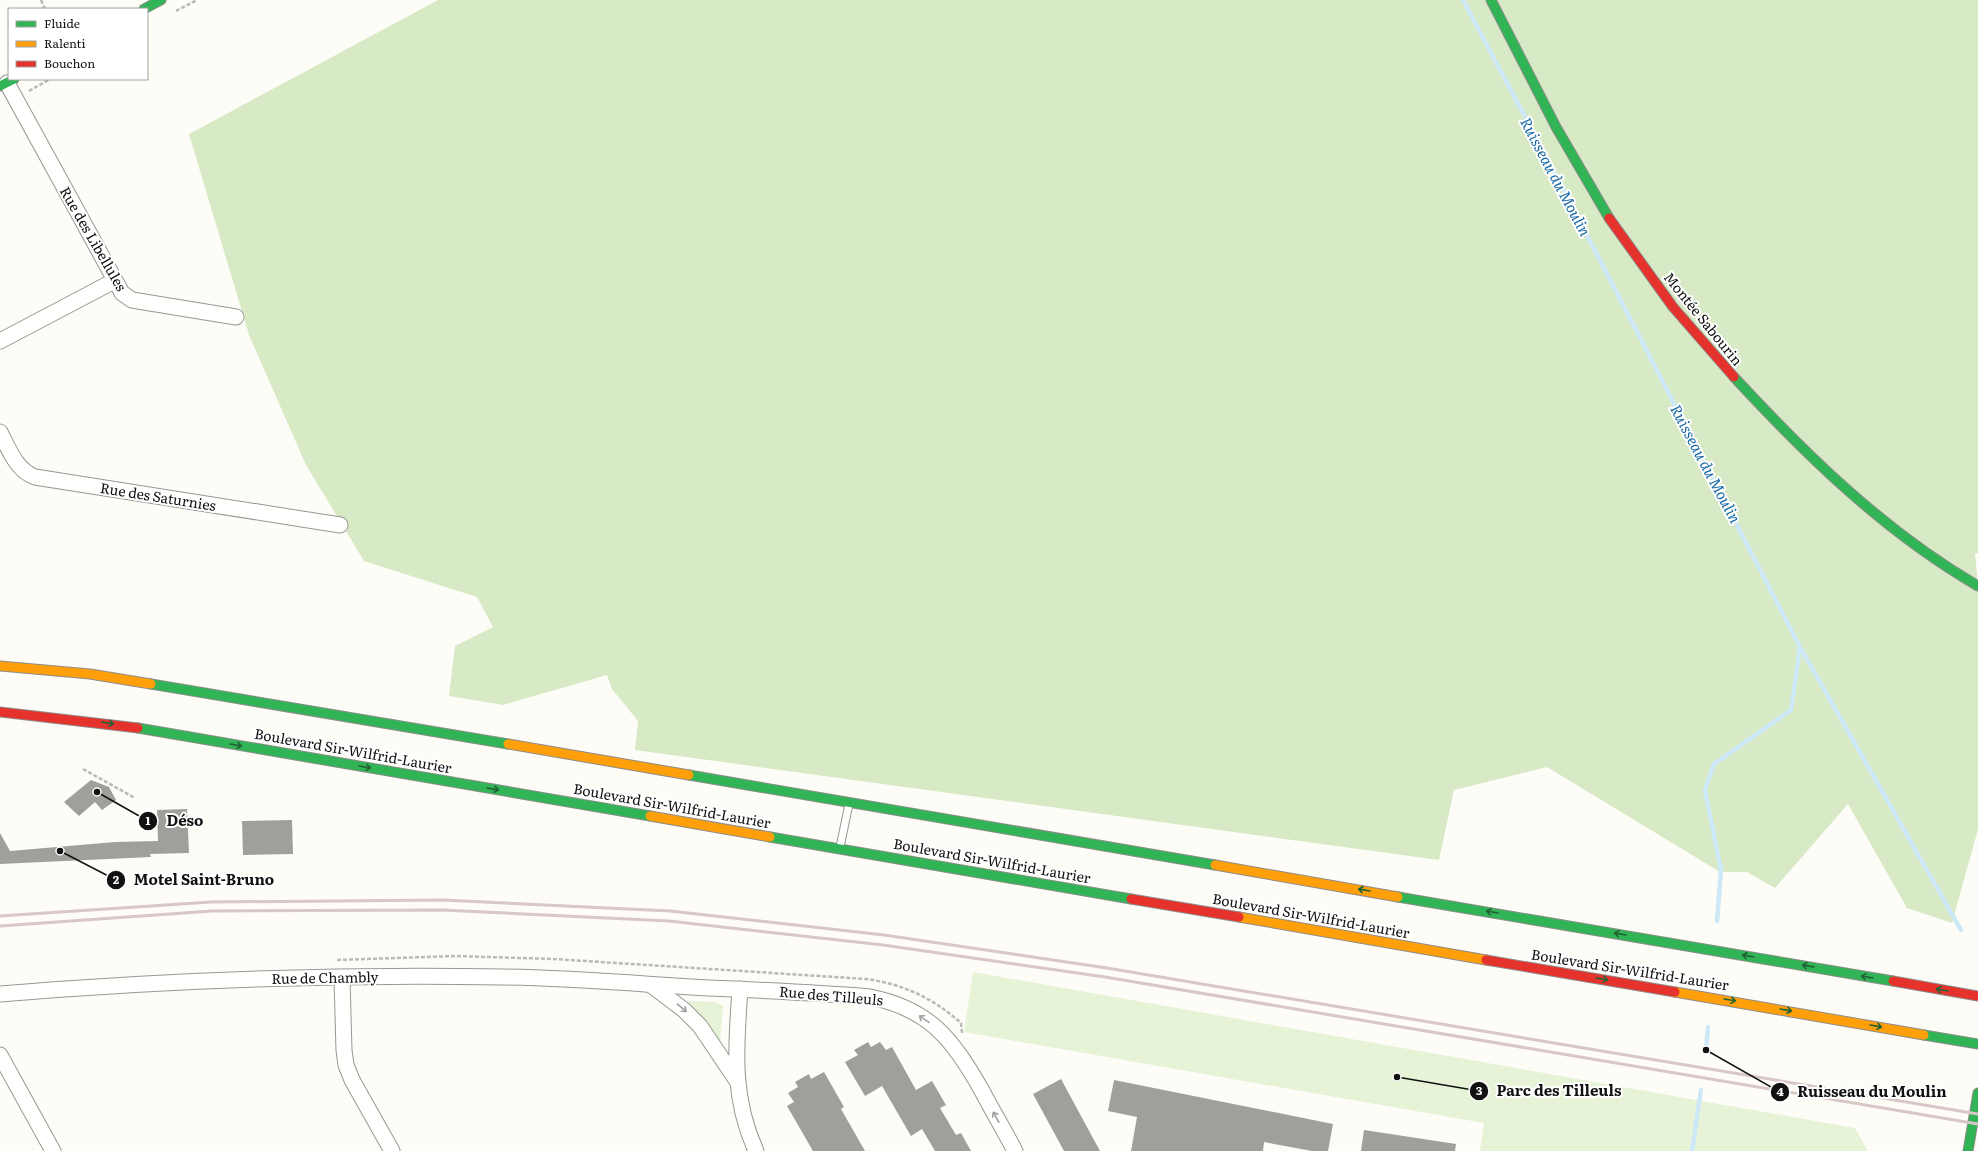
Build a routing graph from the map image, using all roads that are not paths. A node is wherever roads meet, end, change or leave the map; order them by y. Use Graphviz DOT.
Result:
graph roads {
  1 [pos="161,0"];
  2 [pos="1491,0"];
  3 [pos="146,8"];
  4 [pos="7,83"];
  5 [pos="114,281"];
  6 [pos="236,317"];
  7 [pos="0,341"];
  8 [pos="0,432"];
  9 [pos="340,525"];
  10 [pos="1978,586"];
  11 [pos="0,666"];
  12 [pos="0,712"];
  13 [pos="849,802"];
  14 [pos="840,849"];
  15 [pos="342,978"];
  16 [pos="651,985"];
  17 [pos="740,989"];
  18 [pos="0,994"];
  19 [pos="1978,996"];
  20 [pos="1978,1044"];
  21 [pos="0,1055"];
  22 [pos="737,1082"];
  23 [pos="1978,1093"];
  24 [pos="53,1151"];
  25 [pos="392,1151"];
  26 [pos="756,1151"];
  27 [pos="1015,1151"];
  28 [pos="1968,1151"];
  1 -- 3 [label="main road"];
  2 -- 10 [label="main road, Montée Sabourin"];
  4 -- 5 [label="street, Rue des Libellules"];
  5 -- 6 [label="street, Rue des Libellules"];
  5 -- 7 [label="street"];
  8 -- 9 [label="street, Rue des Saturnies"];
  11 -- 13 [label="main road"];
  12 -- 14 [label="main road, Boulevard Sir-Wilfrid-Laurier, one-way"];
  13 -- 14 [label="lane"];
  19 -- 13 [label="main road, one-way"];
  14 -- 20 [label="main road, Boulevard Sir-Wilfrid-Laurier, one-way"];
  15 -- 16 [label="street, Rue de Chambly"];
  15 -- 18 [label="street, Rue de Chambly"];
  15 -- 25 [label="street"];
  16 -- 17 [label="street, Rue de Chambly"];
  16 -- 22 [label="street, one-way"];
  17 -- 22 [label="street"];
  27 -- 17 [label="street, Rue des Tilleuls, one-way"];
  21 -- 24 [label="street"];
  22 -- 26 [label="street"];
  23 -- 28 [label="main road"];
}
